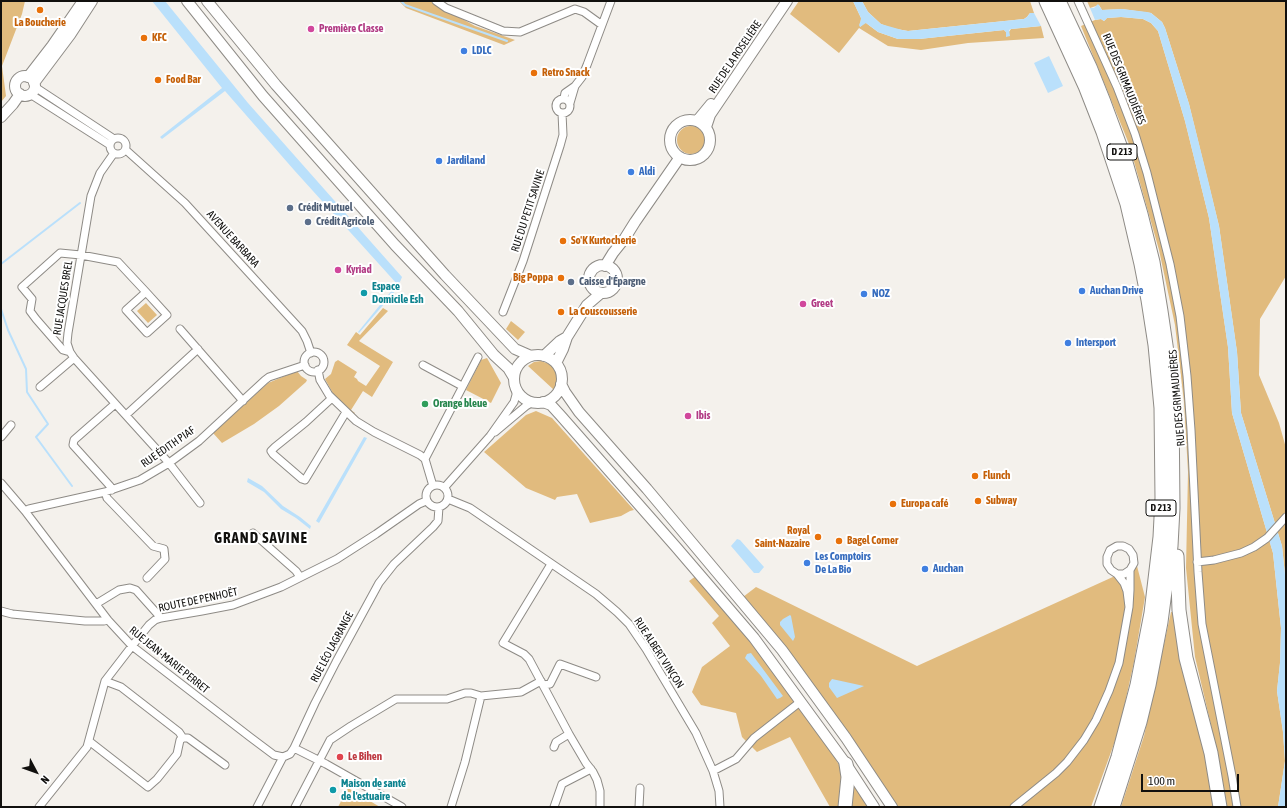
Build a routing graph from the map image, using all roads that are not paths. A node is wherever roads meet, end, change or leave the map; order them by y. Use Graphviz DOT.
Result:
graph roads {
  1 [pos="83,1"];
  2 [pos="92,1"];
  3 [pos="187,1"];
  4 [pos="207,1"];
  5 [pos="436,1"];
  6 [pos="611,1"];
  7 [pos="781,1"];
  8 [pos="787,1"];
  9 [pos="1046,1"];
  10 [pos="1059,1"];
  11 [pos="1078,1"];
  12 [pos="602,25"];
  13 [pos="32,85"];
  14 [pos="20,94"];
  15 [pos="567,101"];
  16 [pos="562,113"];
  17 [pos="1,117"];
  18 [pos="697,121"];
  19 [pos="706,127"];
  20 [pos="112,142"];
  21 [pos="126,150"];
  22 [pos="114,153"];
  23 [pos="680,157"];
  24 [pos="81,255"];
  25 [pos="609,267"];
  26 [pos="592,286"];
  27 [pos="146,292"];
  28 [pos="601,293"];
  29 [pos="587,304"];
  30 [pos="503,312"];
  31 [pos="180,329"];
  32 [pos="567,336"];
  33 [pos="198,350"];
  34 [pos="70,352"];
  35 [pos="311,353"];
  36 [pos="531,356"];
  37 [pos="544,356"];
  38 [pos="478,357"];
  39 [pos="74,358"];
  40 [pos="556,363"];
  41 [pos="305,365"];
  42 [pos="422,365"];
  43 [pos="318,370"];
  44 [pos="515,382"];
  45 [pos="562,384"];
  46 [pos="462,386"];
  47 [pos="40,387"];
  48 [pos="332,398"];
  49 [pos="243,400"];
  50 [pos="533,402"];
  51 [pos="543,402"];
  52 [pos="115,404"];
  53 [pos="346,412"];
  54 [pos="126,415"];
  55 [pos="11,425"];
  56 [pos="490,436"];
  57 [pos="1,437"];
  58 [pos="425,459"];
  59 [pos="169,463"];
  60 [pos="1,483"];
  61 [pos="433,486"];
  62 [pos="1173,486"];
  63 [pos="444,488"];
  64 [pos="108,491"];
  65 [pos="448,499"];
  66 [pos="426,501"];
  67 [pos="200,503"];
  68 [pos="439,508"];
  69 [pos="25,511"];
  70 [pos="1286,517"];
  71 [pos="254,533"];
  72 [pos="1197,562"];
  73 [pos="551,564"];
  74 [pos="1130,570"];
  75 [pos="1117,574"];
  76 [pos="300,577"];
  77 [pos="147,578"];
  78 [pos="96,604"];
  79 [pos="1129,607"];
  80 [pos="1,611"];
  81 [pos="161,618"];
  82 [pos="108,620"];
  83 [pos="132,646"];
  84 [pos="596,677"];
  85 [pos="106,681"];
  86 [pos="542,683"];
  87 [pos="481,696"];
  88 [pos="800,702"];
  89 [pos="569,734"];
  90 [pos="183,738"];
  91 [pos="89,741"];
  92 [pos="554,747"];
  93 [pos="294,748"];
  94 [pos="283,757"];
  95 [pos="319,761"];
  96 [pos="846,764"];
  97 [pos="225,765"];
  98 [pos="591,770"];
  99 [pos="713,771"];
  100 [pos="640,788"];
  101 [pos="39,807"];
  102 [pos="257,807"];
  103 [pos="295,807"];
  104 [pos="402,807"];
  105 [pos="451,807"];
  106 [pos="554,807"];
  107 [pos="600,807"];
  108 [pos="639,807"];
  109 [pos="720,807"];
  110 [pos="845,807"];
  111 [pos="874,807"];
  112 [pos="892,807"];
  113 [pos="1014,807"];
  114 [pos="1100,807"];
  115 [pos="1113,807"];
  116 [pos="1220,807"];
  117 [pos="1237,807"];
  1 -- 13 [label="main road"];
  2 -- 13 [label="main road"];
  3 -- 44 [label="main road"];
  4 -- 36 [label="main road"];
  5 -- 12 [label="street"];
  6 -- 12 [label="street, RUE DU PETIT SAVINE"];
  7 -- 18 [label="main road, RUE DE LA ROSELIÈRE"];
  8 -- 19 [label="main road, RUE DE LA ROSELIÈRE"];
  9 -- 114 [label="highway, D 213"];
  10 -- 62 [label="highway, D 213"];
  11 -- 72 [label="street, RUE DES GRIMAUDIÈRES"];
  12 -- 15 [label="street, RUE DU PETIT SAVINE"];
  13 -- 14 [label="main road"];
  13 -- 14 [label="main road"];
  13 -- 20 [label="street"];
  14 -- 17 [label="main road"];
  15 -- 16 [label="street, RUE DU PETIT SAVINE"];
  15 -- 16 [label="street, RUE DU PETIT SAVINE"];
  16 -- 30 [label="street, RUE DU PETIT SAVINE"];
  18 -- 19 [label="main road"];
  18 -- 23 [label="main road"];
  19 -- 23 [label="main road"];
  20 -- 21 [label="street"];
  20 -- 22 [label="street"];
  21 -- 22 [label="street"];
  21 -- 35 [label="street, AVENUE BARBARA"];
  22 -- 24 [label="street, RUE JACQUES BREL"];
  23 -- 25 [label="main road"];
  24 -- 27 [label="street"];
  24 -- 34 [label="street, RUE JACQUES BREL"];
  24 -- 34 [label="street"];
  25 -- 26 [label="main road"];
  25 -- 28 [label="main road"];
  26 -- 28 [label="main road"];
  26 -- 29 [label="main road"];
  27 -- 27 [label="street"];
  28 -- 29 [label="main road"];
  29 -- 32 [label="main road"];
  31 -- 33 [label="street"];
  32 -- 37 [label="main road"];
  32 -- 40 [label="main road"];
  33 -- 49 [label="street"];
  33 -- 54 [label="street"];
  34 -- 39 [label="street, RUE JACQUES BREL"];
  35 -- 41 [label="street"];
  35 -- 43 [label="street"];
  36 -- 37 [label="main road"];
  36 -- 44 [label="main road"];
  37 -- 40 [label="main road"];
  38 -- 46 [label="street"];
  39 -- 47 [label="street"];
  39 -- 52 [label="street, RUE JACQUES BREL"];
  40 -- 45 [label="main road"];
  41 -- 43 [label="street"];
  41 -- 49 [label="street, RUE ÉDITH PIAF"];
  42 -- 46 [label="street"];
  43 -- 48 [label="street"];
  44 -- 50 [label="main road"];
  44 -- 56 [label="street"];
  45 -- 51 [label="main road"];
  45 -- 112 [label="main road"];
  46 -- 58 [label="street"];
  48 -- 53 [label="street"];
  48 -- 53 [label="street"];
  49 -- 59 [label="street, RUE ÉDITH PIAF"];
  50 -- 51 [label="main road"];
  50 -- 56 [label="street"];
  51 -- 88 [label="main road"];
  52 -- 54 [label="street, RUE JACQUES BREL"];
  52 -- 64 [label="street"];
  53 -- 58 [label="street"];
  54 -- 59 [label="street, RUE JACQUES BREL"];
  55 -- 57 [label="street"];
  56 -- 63 [label="street"];
  58 -- 61 [label="street"];
  59 -- 64 [label="street, RUE ÉDITH PIAF"];
  59 -- 67 [label="street, RUE JACQUES BREL"];
  60 -- 69 [label="street, RUE JEAN-MARIE PERRET"];
  61 -- 63 [label="street"];
  61 -- 66 [label="street"];
  62 -- 115 [label="highway, D 213"];
  62 -- 116 [label="highway"];
  63 -- 65 [label="street"];
  64 -- 69 [label="street, RUE ÉDITH PIAF"];
  64 -- 77 [label="street"];
  65 -- 68 [label="street"];
  65 -- 73 [label="street, RUE ALBERT VINÇON"];
  66 -- 68 [label="street"];
  66 -- 76 [label="street, ROUTE DE PENHOËT"];
  68 -- 93 [label="street, RUE LÉO LAGRANGE"];
  69 -- 78 [label="street, RUE JEAN-MARIE PERRET"];
  70 -- 72 [label="street"];
  71 -- 76 [label="street"];
  72 -- 117 [label="street, RUE DES GRIMAUDIÈRES"];
  73 -- 86 [label="street"];
  73 -- 99 [label="street, RUE ALBERT VINÇON"];
  74 -- 75 [label="street"];
  74 -- 75 [label="street"];
  74 -- 79 [label="street"];
  75 -- 79 [label="street"];
  76 -- 81 [label="street, ROUTE DE PENHOËT"];
  78 -- 81 [label="street"];
  78 -- 82 [label="street, RUE JEAN-MARIE PERRET"];
  79 -- 113 [label="street"];
  80 -- 82 [label="street"];
  81 -- 83 [label="street, ROUTE DE PENHOËT"];
  82 -- 83 [label="street, RUE JEAN-MARIE PERRET"];
  83 -- 85 [label="street, ROUTE DE PENHOËT"];
  83 -- 94 [label="street, RUE JEAN-MARIE PERRET"];
  84 -- 86 [label="street"];
  85 -- 90 [label="street"];
  85 -- 91 [label="street"];
  86 -- 87 [label="street"];
  86 -- 89 [label="street"];
  87 -- 95 [label="street"];
  87 -- 105 [label="street"];
  88 -- 96 [label="main road"];
  88 -- 99 [label="street"];
  89 -- 92 [label="street"];
  89 -- 98 [label="street"];
  90 -- 91 [label="street"];
  90 -- 97 [label="street"];
  91 -- 101 [label="street"];
  93 -- 94 [label="street, RUE LÉO LAGRANGE"];
  93 -- 95 [label="street"];
  94 -- 102 [label="street, RUE LÉO LAGRANGE"];
  95 -- 103 [label="street"];
  95 -- 104 [label="street"];
  96 -- 110 [label="highway"];
  96 -- 111 [label="main road"];
  98 -- 106 [label="street"];
  98 -- 107 [label="street"];
  99 -- 109 [label="street, RUE ALBERT VINÇON"];
  100 -- 108 [label="street"];
}
